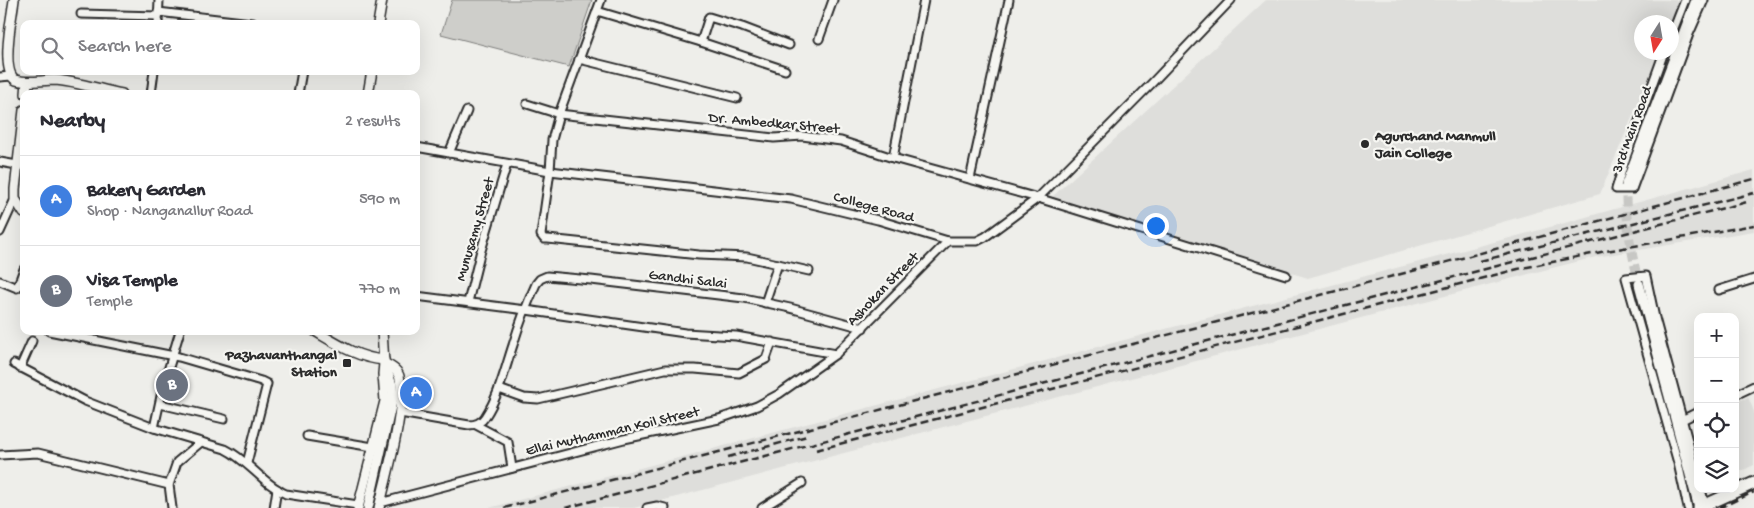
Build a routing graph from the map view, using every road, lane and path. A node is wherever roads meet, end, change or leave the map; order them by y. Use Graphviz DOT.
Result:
graph roads {
  1 [pos="14,0"];
  2 [pos="159,0"];
  3 [pos="382,0"];
  4 [pos="601,0"];
  5 [pos="833,0"];
  6 [pos="924,0"];
  7 [pos="1009,0"];
  8 [pos="1231,0"];
  9 [pos="1685,0"];
  10 [pos="1696,0"];
  11 [pos="1704,0"];
  12 [pos="596,11"];
  13 [pos="81,14"];
  14 [pos="1679,15"];
  15 [pos="158,17"];
  16 [pos="202,20"];
  17 [pos="379,20"];
  18 [pos="819,39"];
  19 [pos="701,42"];
  20 [pos="789,45"];
  21 [pos="3,52"];
  22 [pos="579,59"];
  23 [pos="1661,60"];
  24 [pos="785,70"];
  25 [pos="153,75"];
  26 [pos="301,75"];
  27 [pos="371,75"];
  28 [pos="11,76"];
  29 [pos="0,77"];
  30 [pos="27,82"];
  31 [pos="26,90"];
  32 [pos="103,90"];
  33 [pos="152,90"];
  34 [pos="299,90"];
  35 [pos="369,90"];
  36 [pos="737,98"];
  37 [pos="527,104"];
  38 [pos="468,111"];
  39 [pos="559,114"];
  40 [pos="20,138"];
  41 [pos="420,148"];
  42 [pos="449,153"];
  43 [pos="893,158"];
  44 [pos="0,162"];
  45 [pos="507,164"];
  46 [pos="16,166"];
  47 [pos="550,171"];
  48 [pos="970,179"];
  49 [pos="1626,184"];
  50 [pos="1038,198"];
  51 [pos="15,199"];
  52 [pos="20,207"];
  53 [pos="0,232"];
  54 [pos="948,242"];
  55 [pos="778,264"];
  56 [pos="809,271"];
  57 [pos="1286,275"];
  58 [pos="1754,279"];
  59 [pos="20,280"];
  60 [pos="0,281"];
  61 [pos="1639,284"];
  62 [pos="1719,290"];
  63 [pos="420,296"];
  64 [pos="468,302"];
  65 [pos="765,302"];
  66 [pos="526,310"];
  67 [pos="863,328"];
  68 [pos="68,335"];
  69 [pos="179,335"];
  70 [pos="322,335"];
  71 [pos="382,335"];
  72 [pos="32,341"];
  73 [pos="772,342"];
  74 [pos="836,354"];
  75 [pos="173,357"];
  76 [pos="384,362"];
  77 [pos="1754,386"];
  78 [pos="499,389"];
  79 [pos="1739,392"];
  80 [pos="160,404"];
  81 [pos="400,413"];
  82 [pos="1694,414"];
  83 [pos="224,419"];
  84 [pos="1682,420"];
  85 [pos="476,425"];
  86 [pos="154,428"];
  87 [pos="307,436"];
  88 [pos="201,442"];
  89 [pos="373,447"];
  90 [pos="0,454"];
  91 [pos="247,463"];
  92 [pos="1694,464"];
  93 [pos="512,468"];
  94 [pos="802,483"];
  95 [pos="1754,484"];
  96 [pos="169,485"];
  97 [pos="277,489"];
  98 [pos="1701,493"];
  99 [pos="380,505"];
  100 [pos="358,507"];
  101 [pos="1702,507"];
  102 [pos="172,508"];
  103 [pos="274,508"];
  104 [pos="368,508"];
  105 [pos="647,508"];
  106 [pos="665,508"];
  107 [pos="762,508"];
  108 [pos="1688,508"];
  1 -- 21 [label="street"];
  2 -- 15 [label="street"];
  3 -- 17 [label="street"];
  4 -- 12 [label="street"];
  5 -- 18 [label="street"];
  6 -- 43 [label="street"];
  7 -- 48 [label="street"];
  8 -- 50 [label="street, College Road"];
  9 -- 14 [label="street"];
  10 -- 49 [label="street, 3rd Main Road"];
  11 -- 23 [label="street"];
  12 -- 19 [label="street"];
  12 -- 22 [label="street"];
  13 -- 15 [label="street"];
  15 -- 16 [label="street"];
  19 -- 20 [label="street"];
  19 -- 24 [label="street"];
  21 -- 28 [label="street"];
  22 -- 36 [label="street"];
  22 -- 39 [label="street"];
  25 -- 33 [label="street"];
  26 -- 34 [label="street"];
  27 -- 35 [label="street"];
  28 -- 29 [label="street"];
  28 -- 30 [label="street"];
  30 -- 31 [label="street"];
  30 -- 32 [label="street"];
  37 -- 39 [label="street, Dr. Ambedkar Street"];
  38 -- 42 [label="street"];
  39 -- 43 [label="street, Dr. Ambedkar Street"];
  39 -- 47 [label="street"];
  40 -- 46 [label="street"];
  41 -- 42 [label="street, College Road"];
  42 -- 45 [label="street, College Road"];
  43 -- 48 [label="street, Dr. Ambedkar Street"];
  44 -- 46 [label="street"];
  45 -- 47 [label="street, College Road"];
  45 -- 64 [label="street, Munusamy Street"];
  46 -- 51 [label="street"];
  47 -- 54 [label="street, College Road"];
  47 -- 55 [label="street"];
  48 -- 50 [label="street, Dr. Ambedkar Street"];
  50 -- 54 [label="street, College Road"];
  50 -- 57 [label="street, Dr. Ambedkar Street"];
  51 -- 52 [label="street"];
  51 -- 53 [label="street"];
  54 -- 67 [label="street, Ashokan Street"];
  55 -- 56 [label="street"];
  55 -- 65 [label="street"];
  58 -- 62 [label="street"];
  59 -- 60 [label="street"];
  61 -- 101 [label="street"];
  63 -- 64 [label="street"];
  64 -- 66 [label="street"];
  65 -- 66 [label="street, Gandhi Salai"];
  65 -- 67 [label="street, Gandhi Salai"];
  66 -- 73 [label="street"];
  66 -- 78 [label="street, Gandhi Salai"];
  67 -- 74 [label="street, Ashokan Street"];
  68 -- 75 [label="street"];
  69 -- 75 [label="street"];
  70 -- 76 [label="street"];
  71 -- 76 [label="street"];
  72 -- 86 [label="street"];
  73 -- 74 [label="street"];
  73 -- 78 [label="street"];
  74 -- 93 [label="street, Ellai Muthamman Koil Street"];
  75 -- 80 [label="street"];
  75 -- 91 [label="street"];
  76 -- 81 [label="street"];
  76 -- 89 [label="street"];
  76 -- 104 [label="street"];
  77 -- 79 [label="street"];
  78 -- 85 [label="street, Gandhi Salai"];
  80 -- 83 [label="street"];
  80 -- 86 [label="street"];
  81 -- 85 [label="street"];
  81 -- 99 [label="street"];
  82 -- 84 [label="street"];
  84 -- 92 [label="street"];
  84 -- 108 [label="street"];
  85 -- 93 [label="street"];
  86 -- 88 [label="street"];
  87 -- 89 [label="street"];
  88 -- 91 [label="street"];
  88 -- 96 [label="street"];
  89 -- 100 [label="street"];
  90 -- 96 [label="street"];
  91 -- 97 [label="street"];
  93 -- 99 [label="street, Ellai Muthamman Koil Street"];
  94 -- 107 [label="street"];
  95 -- 101 [label="main road"];
  96 -- 102 [label="street"];
  97 -- 100 [label="street"];
  97 -- 103 [label="street"];
  98 -- 101 [label="street"];
  105 -- 106 [label="street"];
}
